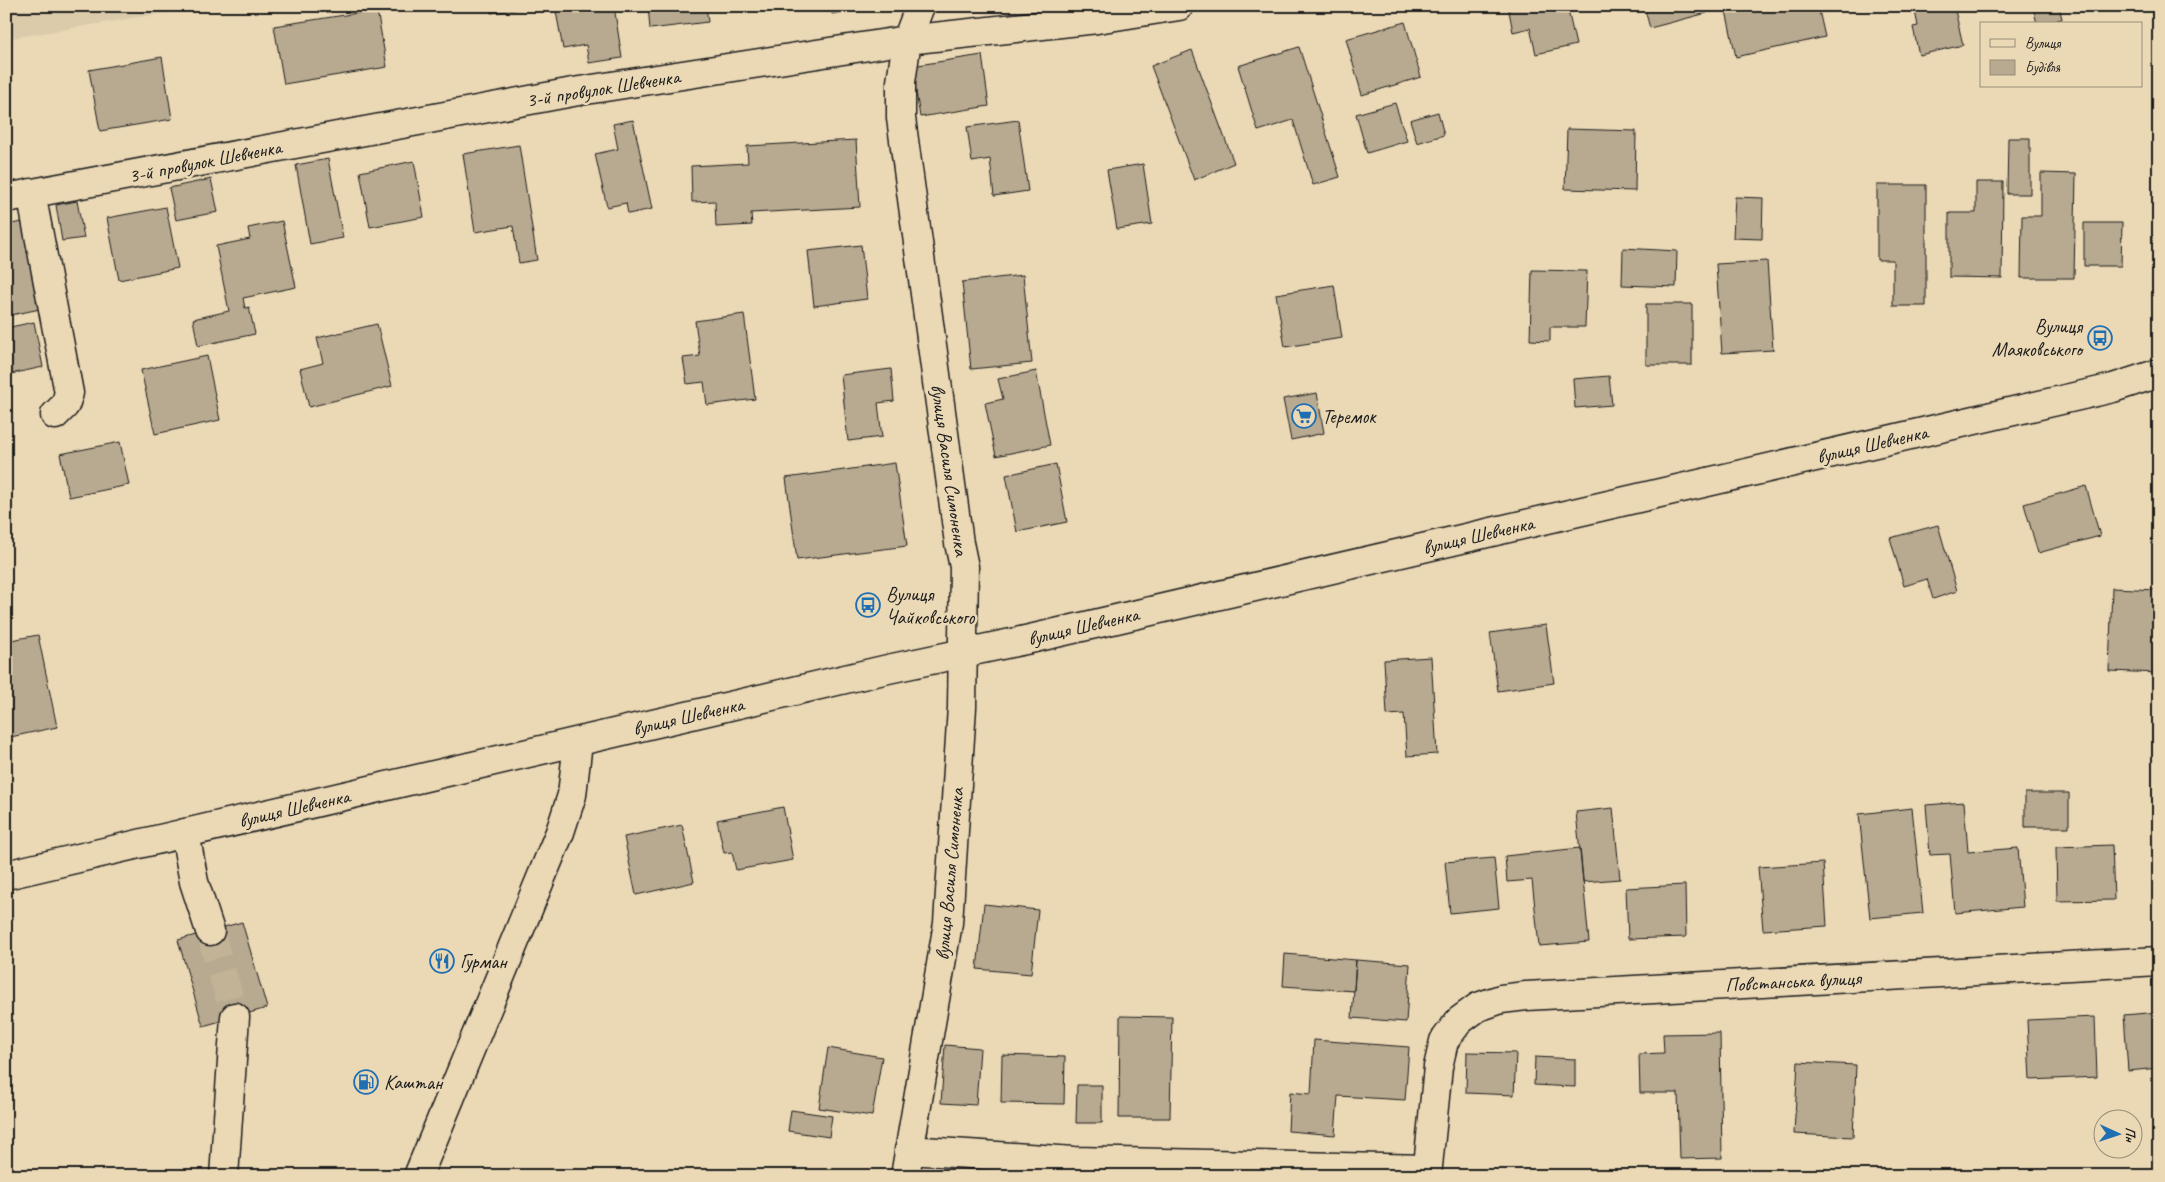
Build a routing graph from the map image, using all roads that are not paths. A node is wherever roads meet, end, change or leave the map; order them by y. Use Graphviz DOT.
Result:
graph roads {
  1 [pos="920,6"];
  2 [pos="1179,6"];
  3 [pos="907,40"];
  4 [pos="19,195"];
  5 [pos="2159,373"];
  6 [pos="54,415"];
  7 [pos="962,653"];
  8 [pos="578,742"];
  9 [pos="185,833"];
  10 [pos="6,875"];
  11 [pos="210,931"];
  12 [pos="2159,961"];
  13 [pos="235,1017"];
  14 [pos="907,1163"];
  15 [pos="1427,1172"];
  16 [pos="224,1176"];
  17 [pos="418,1176"];
  1 -- 3 [label="street, вулиця Василя Симоненка"];
  2 -- 3 [label="street, 3-й провулок Шевченка"];
  3 -- 4 [label="street, 3-й провулок Шевченка"];
  3 -- 7 [label="street, вулиця Василя Симоненка"];
  4 -- 6 [label="street, 3-й провулок Шевченка"];
  5 -- 7 [label="street, вулиця Шевченка"];
  7 -- 8 [label="street, вулиця Шевченка"];
  7 -- 14 [label="street, вулиця Василя Симоненка"];
  8 -- 9 [label="street, вулиця Шевченка"];
  8 -- 17 [label="street"];
  9 -- 10 [label="street, вулиця Шевченка"];
  9 -- 11 [label="street"];
  12 -- 15 [label="street, Повстанська вулиця"];
  13 -- 16 [label="street"];
  14 -- 15 [label="street"];
}
